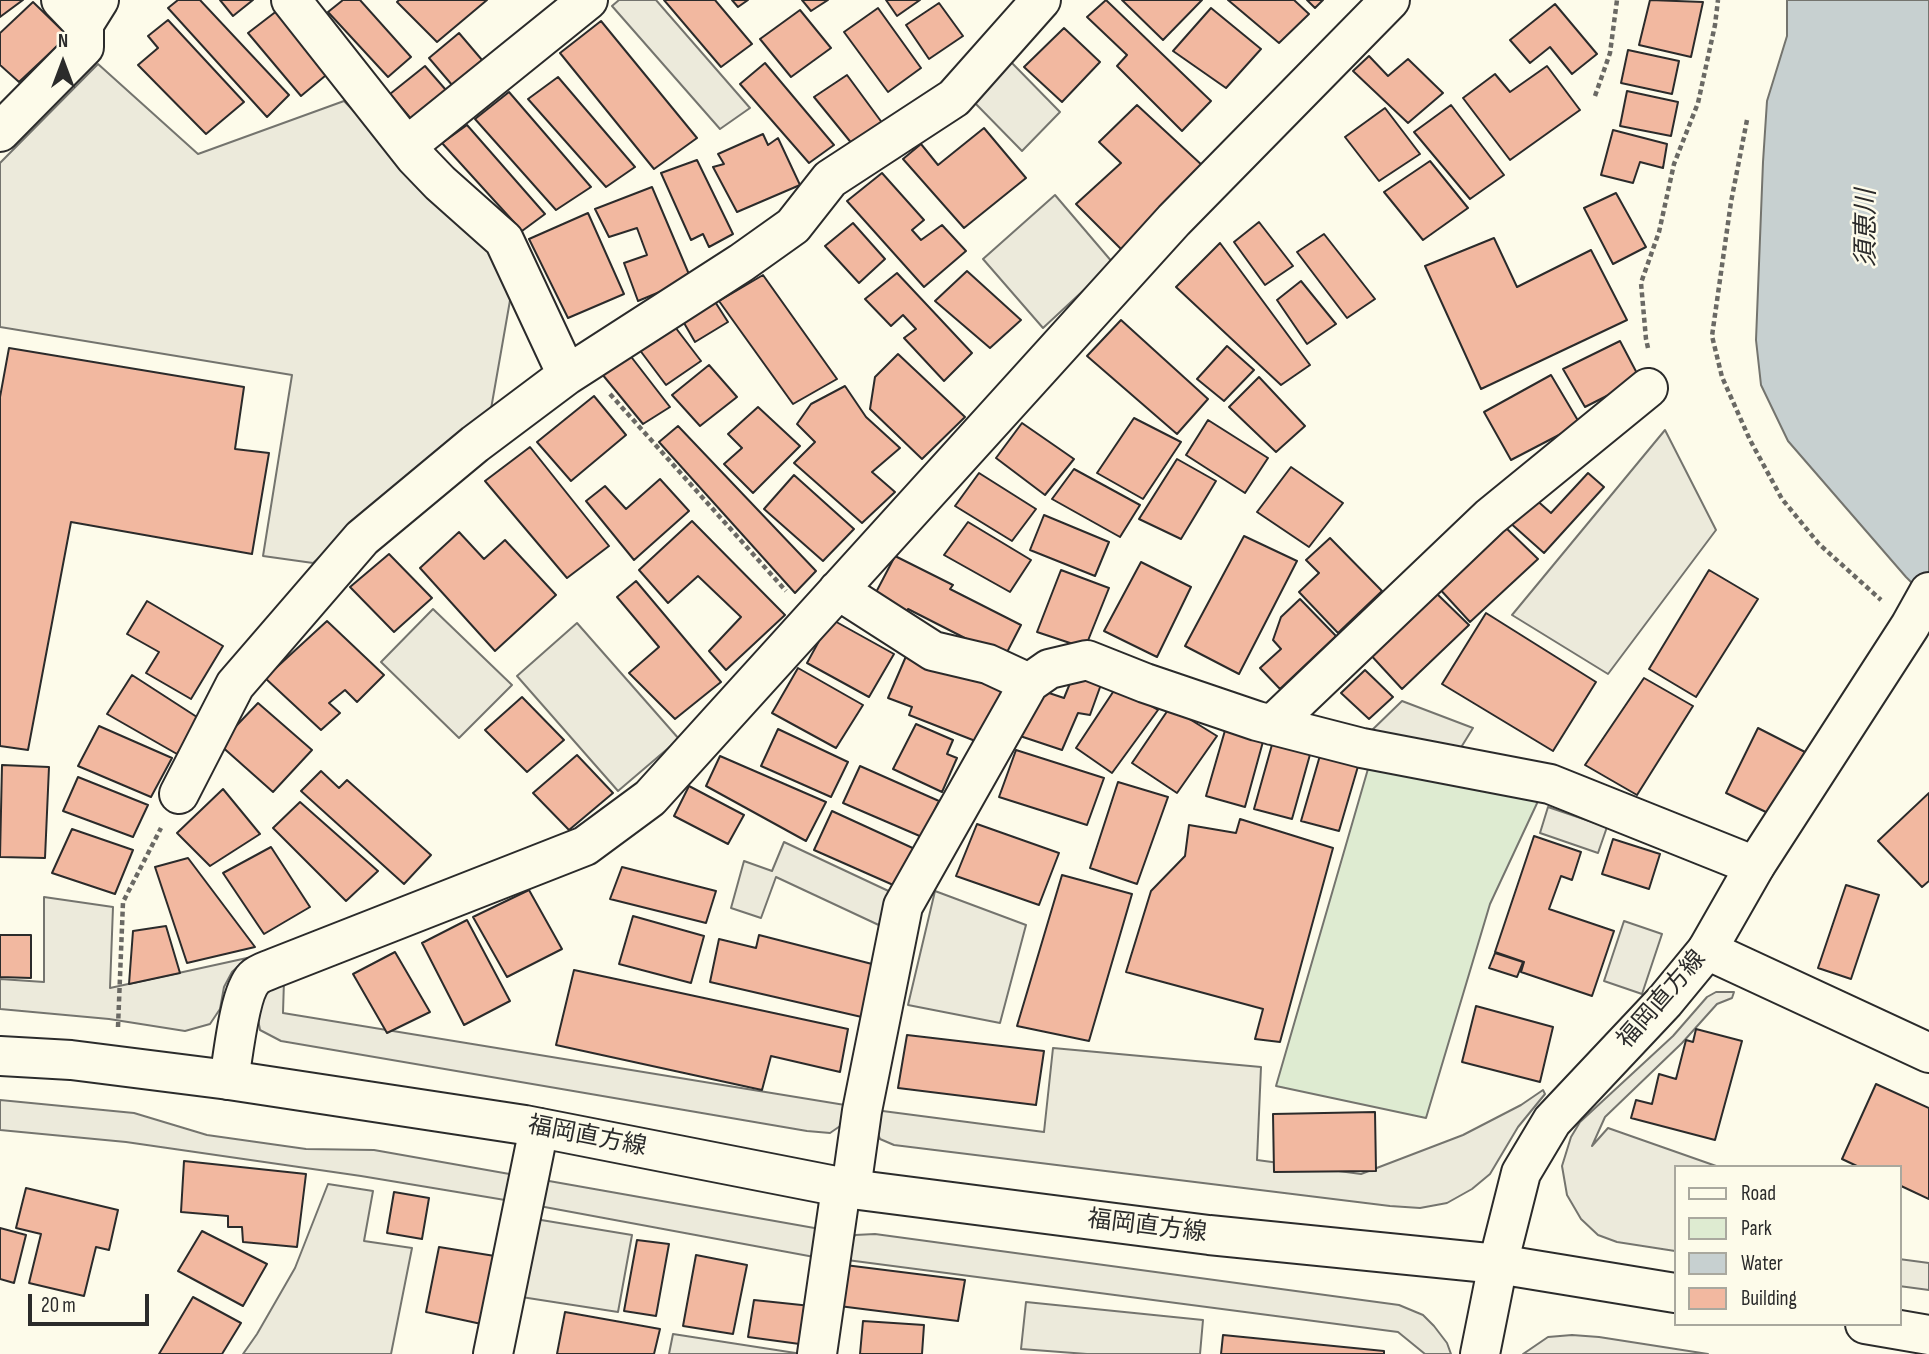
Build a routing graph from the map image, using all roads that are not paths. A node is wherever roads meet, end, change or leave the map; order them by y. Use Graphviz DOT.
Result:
graph roads {
  1 [pos="290,0"];
  2 [pos="588,0"];
  3 [pos="1041,0"];
  4 [pos="1390,0"];
  5 [pos="81,8"];
  6 [pos="0,132"];
  7 [pos="407,146"];
  8 [pos="567,375"];
  9 [pos="1648,388"];
  10 [pos="838,590"];
  11 [pos="1929,592"];
  12 [pos="1029,682"];
  13 [pos="1272,725"];
  14 [pos="179,794"];
  15 [pos="1755,866"];
  16 [pos="1707,950"];
  17 [pos="1929,1052"];
  18 [pos="0,1056"];
  19 [pos="229,1080"];
  20 [pos="539,1128"];
  21 [pos="846,1188"];
  22 [pos="1498,1264"];
  23 [pos="1674,1293"];
  24 [pos="1877,1326"];
  25 [pos="1929,1335"];
  26 [pos="493,1354"];
  27 [pos="817,1354"];
  28 [pos="1480,1354"];
  1 -- 7 [label="street"];
  2 -- 7 [label="street"];
  3 -- 8 [label="street"];
  4 -- 10 [label="street"];
  5 -- 6 [label="street"];
  7 -- 8 [label="street"];
  8 -- 14 [label="street"];
  9 -- 13 [label="street"];
  10 -- 12 [label="street"];
  10 -- 19 [label="street"];
  11 -- 15 [label="street, 福岡直方線"];
  12 -- 13 [label="street"];
  12 -- 21 [label="street"];
  13 -- 15 [label="street"];
  15 -- 16 [label="street, 福岡直方線"];
  16 -- 17 [label="street"];
  16 -- 22 [label="street, 福岡直方線"];
  18 -- 19 [label="street, 福岡直方線"];
  19 -- 20 [label="street, 福岡直方線"];
  20 -- 21 [label="street, 福岡直方線"];
  20 -- 26 [label="street"];
  21 -- 22 [label="street, 福岡直方線"];
  21 -- 27 [label="street"];
  22 -- 23 [label="street"];
  22 -- 28 [label="street"];
  24 -- 25 [label="street"];
}
